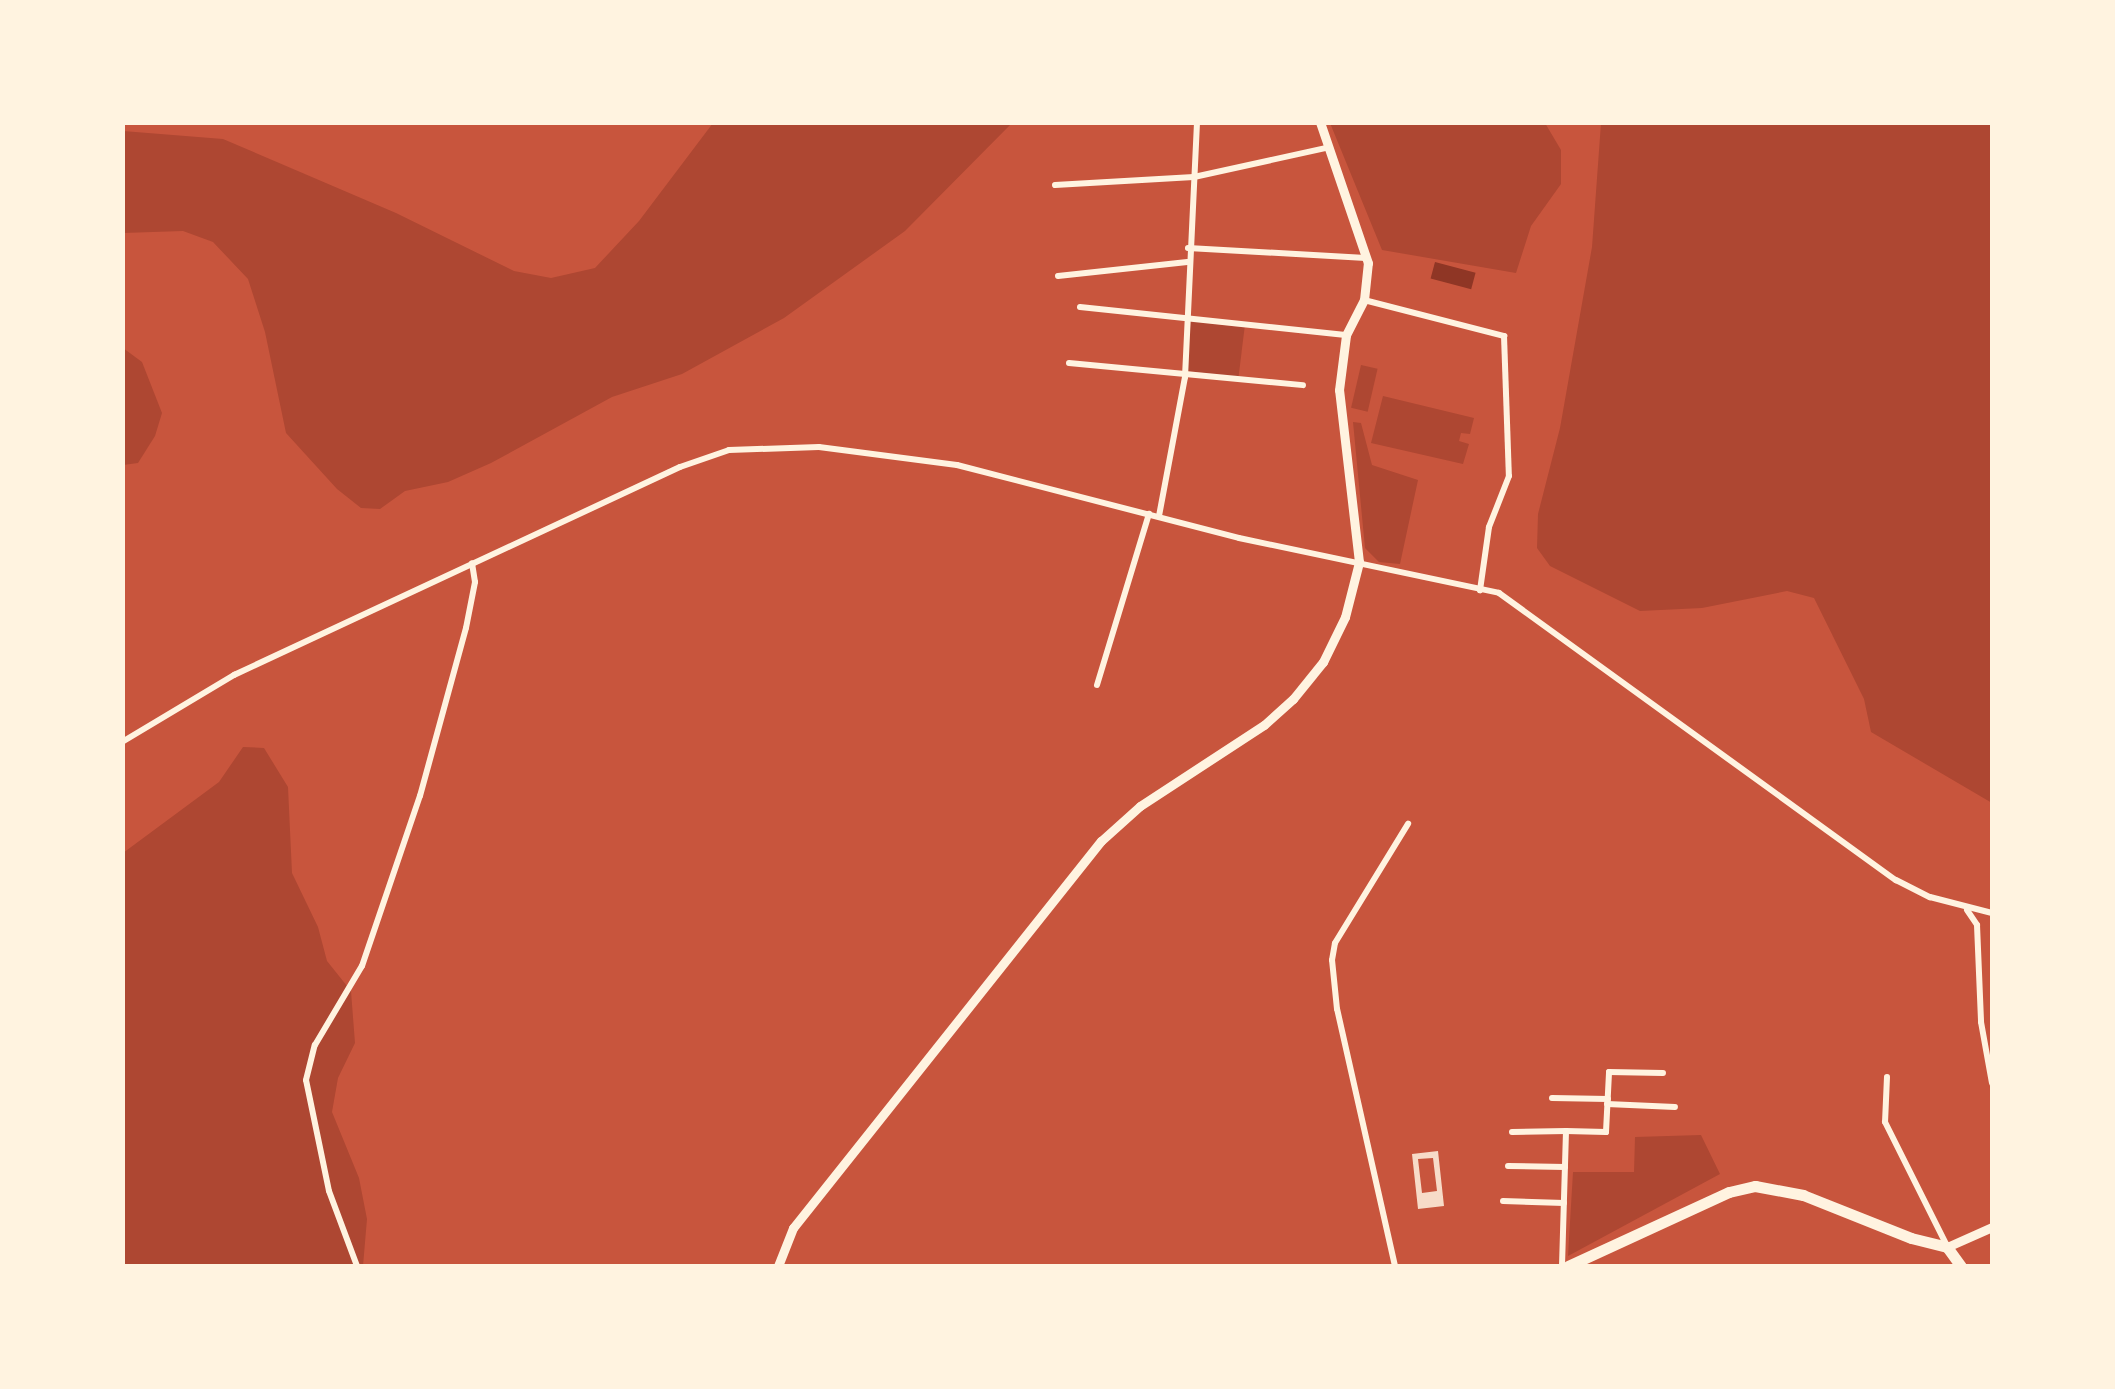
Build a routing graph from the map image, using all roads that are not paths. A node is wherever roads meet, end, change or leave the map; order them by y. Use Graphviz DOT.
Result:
graph roads {
  1 [pos="1196,122"];
  2 [pos="1320,122"];
  3 [pos="1331,146"];
  4 [pos="1194,177"];
  5 [pos="1055,186"];
  6 [pos="1188,248"];
  7 [pos="1367,258"];
  8 [pos="1187,262"];
  9 [pos="1058,276"];
  10 [pos="1364,300"];
  11 [pos="1080,307"];
  12 [pos="1186,317"];
  13 [pos="1346,335"];
  14 [pos="1069,364"];
  15 [pos="1185,377"];
  16 [pos="1302,386"];
  17 [pos="1149,514"];
  18 [pos="1159,516"];
  19 [pos="1359,562"];
  20 [pos="472,563"];
  21 [pos="1480,590"];
  22 [pos="1097,685"];
  23 [pos="122,742"];
  24 [pos="1408,824"];
  25 [pos="1966,909"];
  26 [pos="1992,913"];
  27 [pos="1662,1074"];
  28 [pos="1887,1077"];
  29 [pos="1992,1083"];
  30 [pos="1552,1098"];
  31 [pos="1608,1102"];
  32 [pos="1675,1107"];
  33 [pos="1566,1131"];
  34 [pos="1512,1132"];
  35 [pos="1508,1166"];
  36 [pos="1565,1167"];
  37 [pos="1503,1201"];
  38 [pos="1564,1202"];
  39 [pos="1992,1228"];
  40 [pos="1947,1247"];
  41 [pos="357,1266"];
  42 [pos="778,1266"];
  43 [pos="1395,1266"];
  44 [pos="1565,1266"];
  45 [pos="1961,1266"];
  1 -- 4 [label="street"];
  2 -- 3 [label="street"];
  3 -- 4 [label="street"];
  3 -- 7 [label="street"];
  4 -- 5 [label="street"];
  4 -- 6 [label="street"];
  6 -- 7 [label="street"];
  6 -- 8 [label="street"];
  7 -- 10 [label="street"];
  8 -- 9 [label="street"];
  8 -- 12 [label="street"];
  10 -- 13 [label="street"];
  10 -- 21 [label="street"];
  11 -- 12 [label="street"];
  12 -- 13 [label="street"];
  12 -- 15 [label="street"];
  13 -- 19 [label="street"];
  14 -- 15 [label="street"];
  15 -- 16 [label="street"];
  15 -- 18 [label="street"];
  17 -- 18 [label="street"];
  17 -- 20 [label="street"];
  17 -- 22 [label="street"];
  18 -- 19 [label="street"];
  19 -- 21 [label="street"];
  19 -- 42 [label="street"];
  20 -- 23 [label="street"];
  20 -- 41 [label="street"];
  21 -- 25 [label="street"];
  24 -- 43 [label="street"];
  25 -- 26 [label="street"];
  25 -- 29 [label="street"];
  27 -- 31 [label="street"];
  28 -- 40 [label="street"];
  30 -- 31 [label="street"];
  31 -- 32 [label="street"];
  31 -- 33 [label="street"];
  33 -- 34 [label="street"];
  33 -- 36 [label="street"];
  35 -- 36 [label="street"];
  36 -- 38 [label="street"];
  37 -- 38 [label="street"];
  38 -- 44 [label="street"];
  39 -- 40 [label="street"];
  40 -- 44 [label="main road"];
  40 -- 45 [label="main road"];
}
